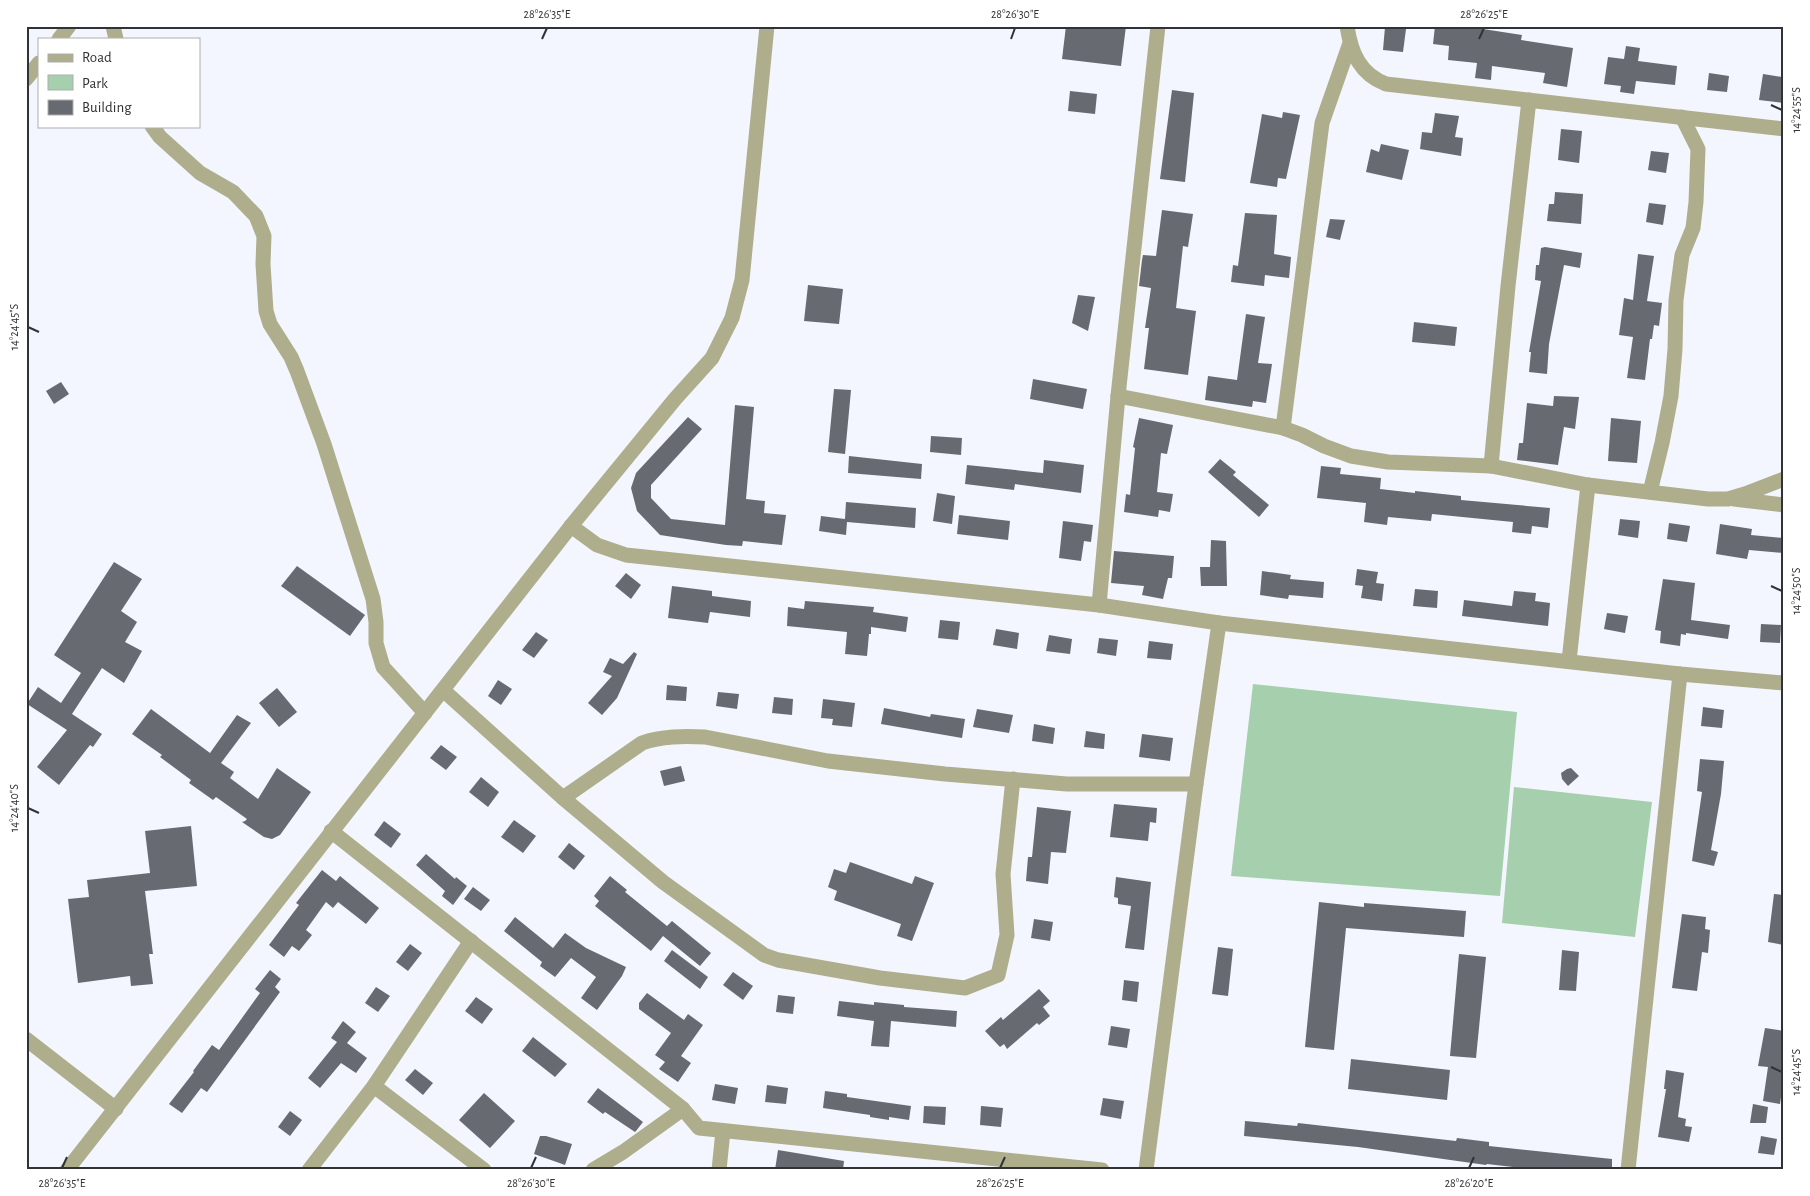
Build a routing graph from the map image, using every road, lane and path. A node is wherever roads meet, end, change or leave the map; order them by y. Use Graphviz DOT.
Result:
graph roads {
  1 [pos="69,26"];
  2 [pos="767,26"];
  3 [pos="1158,26"];
  4 [pos="1348,26"];
  5 [pos="60,38"];
  6 [pos="1350,43"];
  7 [pos="38,64"];
  8 [pos="26,79"];
  9 [pos="1529,100"];
  10 [pos="1682,117"];
  11 [pos="153,128"];
  12 [pos="1784,129"];
  13 [pos="1118,396"];
  14 [pos="1283,428"];
  15 [pos="1491,466"];
  16 [pos="1784,479"];
  17 [pos="1588,485"];
  18 [pos="1650,492"];
  19 [pos="1728,499"];
  20 [pos="1784,505"];
  21 [pos="571,526"];
  22 [pos="1099,605"];
  23 [pos="1219,623"];
  24 [pos="1569,661"];
  25 [pos="1680,674"];
  26 [pos="1784,683"];
  27 [pos="443,690"];
  28 [pos="425,713"];
  29 [pos="1012,779"];
  30 [pos="1196,784"];
  31 [pos="563,798"];
  32 [pos="332,832"];
  33 [pos="471,942"];
  34 [pos="26,1039"];
  35 [pos="374,1086"];
  36 [pos="116,1109"];
  37 [pos="683,1109"];
  38 [pos="723,1130"];
  39 [pos="68,1170"];
  40 [pos="309,1170"];
  41 [pos="484,1170"];
  42 [pos="593,1170"];
  43 [pos="719,1170"];
  44 [pos="1102,1170"];
  45 [pos="1146,1170"];
  46 [pos="1628,1170"];
  1 -- 5 [label="street"];
  2 -- 21 [label="street"];
  3 -- 13 [label="street"];
  4 -- 6 [label="street"];
  6 -- 9 [label="street"];
  6 -- 14 [label="street"];
  7 -- 8 [label="street"];
  9 -- 10 [label="street"];
  9 -- 15 [label="street"];
  10 -- 12 [label="street"];
  10 -- 18 [label="street"];
  11 -- 28 [label="street"];
  13 -- 14 [label="street"];
  13 -- 22 [label="street"];
  14 -- 15 [label="street"];
  15 -- 17 [label="street"];
  16 -- 19 [label="street"];
  17 -- 18 [label="street"];
  17 -- 24 [label="street"];
  18 -- 19 [label="street"];
  19 -- 20 [label="street"];
  21 -- 22 [label="street"];
  21 -- 27 [label="street"];
  22 -- 23 [label="street"];
  23 -- 24 [label="street"];
  23 -- 30 [label="street"];
  24 -- 25 [label="street"];
  25 -- 26 [label="street"];
  25 -- 46 [label="street"];
  27 -- 28 [label="street"];
  27 -- 31 [label="street"];
  28 -- 32 [label="street"];
  29 -- 30 [label="street"];
  29 -- 31 [label="street"];
  29 -- 31 [label="street"];
  30 -- 45 [label="street"];
  32 -- 33 [label="street"];
  32 -- 36 [label="street"];
  33 -- 35 [label="street"];
  33 -- 37 [label="street"];
  34 -- 36 [label="street"];
  35 -- 40 [label="street"];
  35 -- 41 [label="street"];
  36 -- 39 [label="street"];
  37 -- 38 [label="street"];
  37 -- 42 [label="street"];
  38 -- 43 [label="street"];
  38 -- 44 [label="street"];
}
